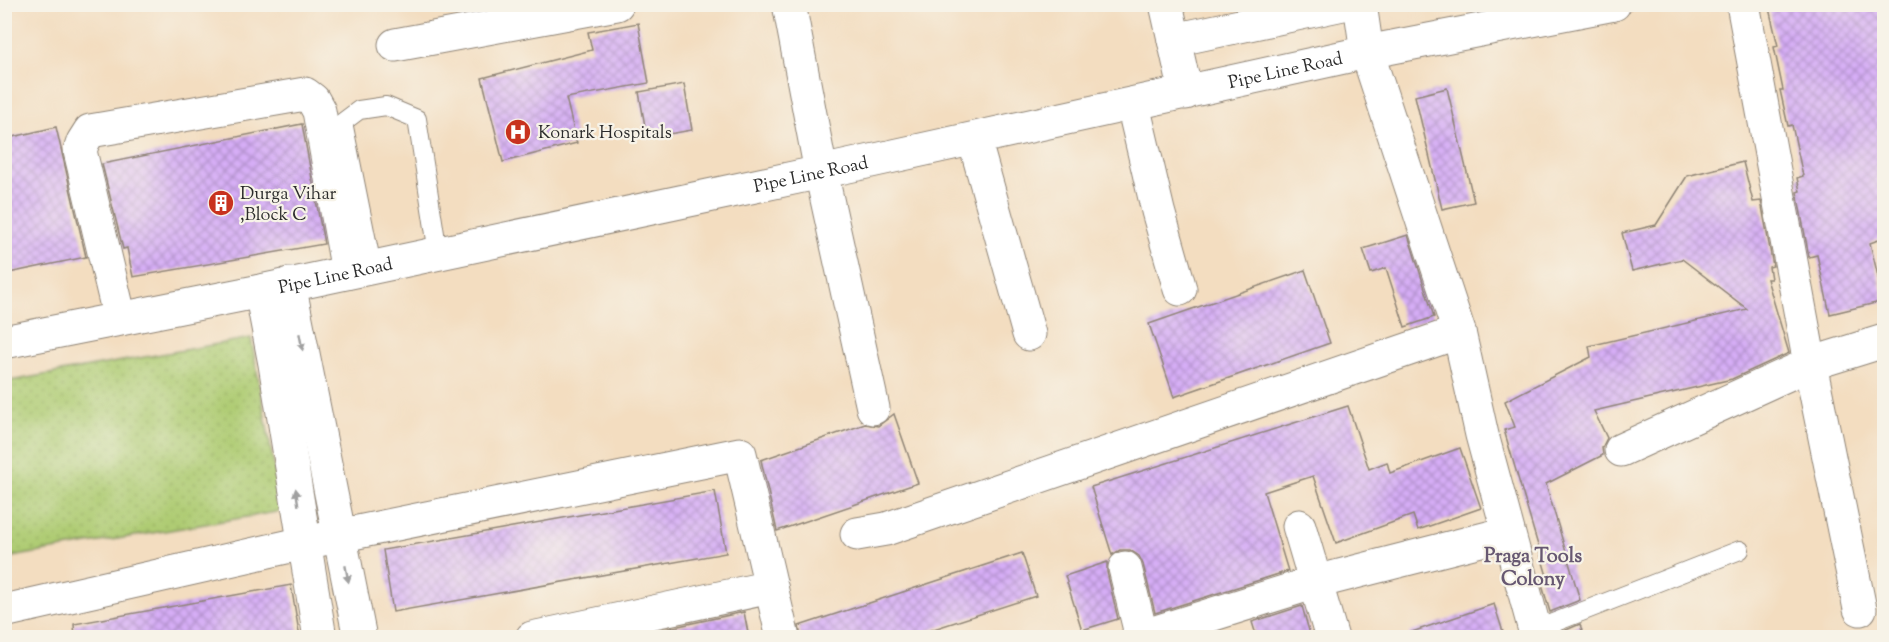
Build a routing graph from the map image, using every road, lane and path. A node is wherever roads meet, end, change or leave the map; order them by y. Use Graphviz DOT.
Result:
graph roads {
  1 [pos="617,4"];
  2 [pos="789,4"];
  3 [pos="1167,4"];
  4 [pos="1343,4"];
  5 [pos="1360,4"];
  6 [pos="1614,4"];
  7 [pos="1743,4"];
  8 [pos="1174,40"];
  9 [pos="394,45"];
  10 [pos="1367,52"];
  11 [pos="1186,93"];
  12 [pos="1133,105"];
  13 [pos="974,139"];
  14 [pos="822,172"];
  15 [pos="438,253"];
  16 [pos="360,269"];
  17 [pos="275,288"];
  18 [pos="1180,289"];
  19 [pos="120,319"];
  20 [pos="1459,332"];
  21 [pos="1029,334"];
  22 [pos="1884,341"];
  23 [pos="4,342"];
  24 [pos="1810,364"];
  25 [pos="873,408"];
  26 [pos="1621,450"];
  27 [pos="1299,526"];
  28 [pos="1508,533"];
  29 [pos="857,534"];
  30 [pos="340,535"];
  31 [pos="304,543"];
  32 [pos="1740,550"];
  33 [pos="1125,568"];
  34 [pos="1316,582"];
  35 [pos="771,587"];
  36 [pos="1860,609"];
  37 [pos="4,611"];
  38 [pos="1536,634"];
  39 [pos="538,637"];
  40 [pos="1140,637"];
  41 [pos="320,638"];
  42 [pos="360,638"];
  43 [pos="783,638"];
  44 [pos="1332,638"];
  1 -- 9 [label="street"];
  2 -- 14 [label="street"];
  3 -- 8 [label="street"];
  4 -- 8 [label="street"];
  5 -- 10 [label="street"];
  6 -- 10 [label="street, Pipe Line Road"];
  7 -- 24 [label="street"];
  8 -- 11 [label="street"];
  10 -- 11 [label="street, Pipe Line Road"];
  10 -- 20 [label="street"];
  11 -- 12 [label="street, Pipe Line Road"];
  12 -- 13 [label="street, Pipe Line Road"];
  12 -- 18 [label="street"];
  13 -- 14 [label="street, Pipe Line Road"];
  13 -- 21 [label="street"];
  14 -- 15 [label="street, Pipe Line Road"];
  14 -- 25 [label="street"];
  15 -- 16 [label="street, Pipe Line Road"];
  15 -- 16 [label="lane"];
  16 -- 17 [label="street, Pipe Line Road"];
  16 -- 19 [label="street"];
  17 -- 19 [label="street, Pipe Line Road"];
  17 -- 30 [label="street, one-way"];
  31 -- 17 [label="street, one-way"];
  19 -- 23 [label="street, Pipe Line Road"];
  20 -- 28 [label="street"];
  20 -- 29 [label="street"];
  22 -- 24 [label="street"];
  24 -- 26 [label="street"];
  24 -- 36 [label="street"];
  27 -- 34 [label="street"];
  28 -- 34 [label="street"];
  28 -- 38 [label="street"];
  30 -- 31 [label="street"];
  30 -- 35 [label="street"];
  30 -- 42 [label="street, one-way"];
  31 -- 37 [label="street"];
  31 -- 41 [label="street"];
  32 -- 38 [label="lane"];
  33 -- 40 [label="street"];
  34 -- 40 [label="street"];
  34 -- 44 [label="street"];
  35 -- 39 [label="street"];
  35 -- 43 [label="street"];
}
